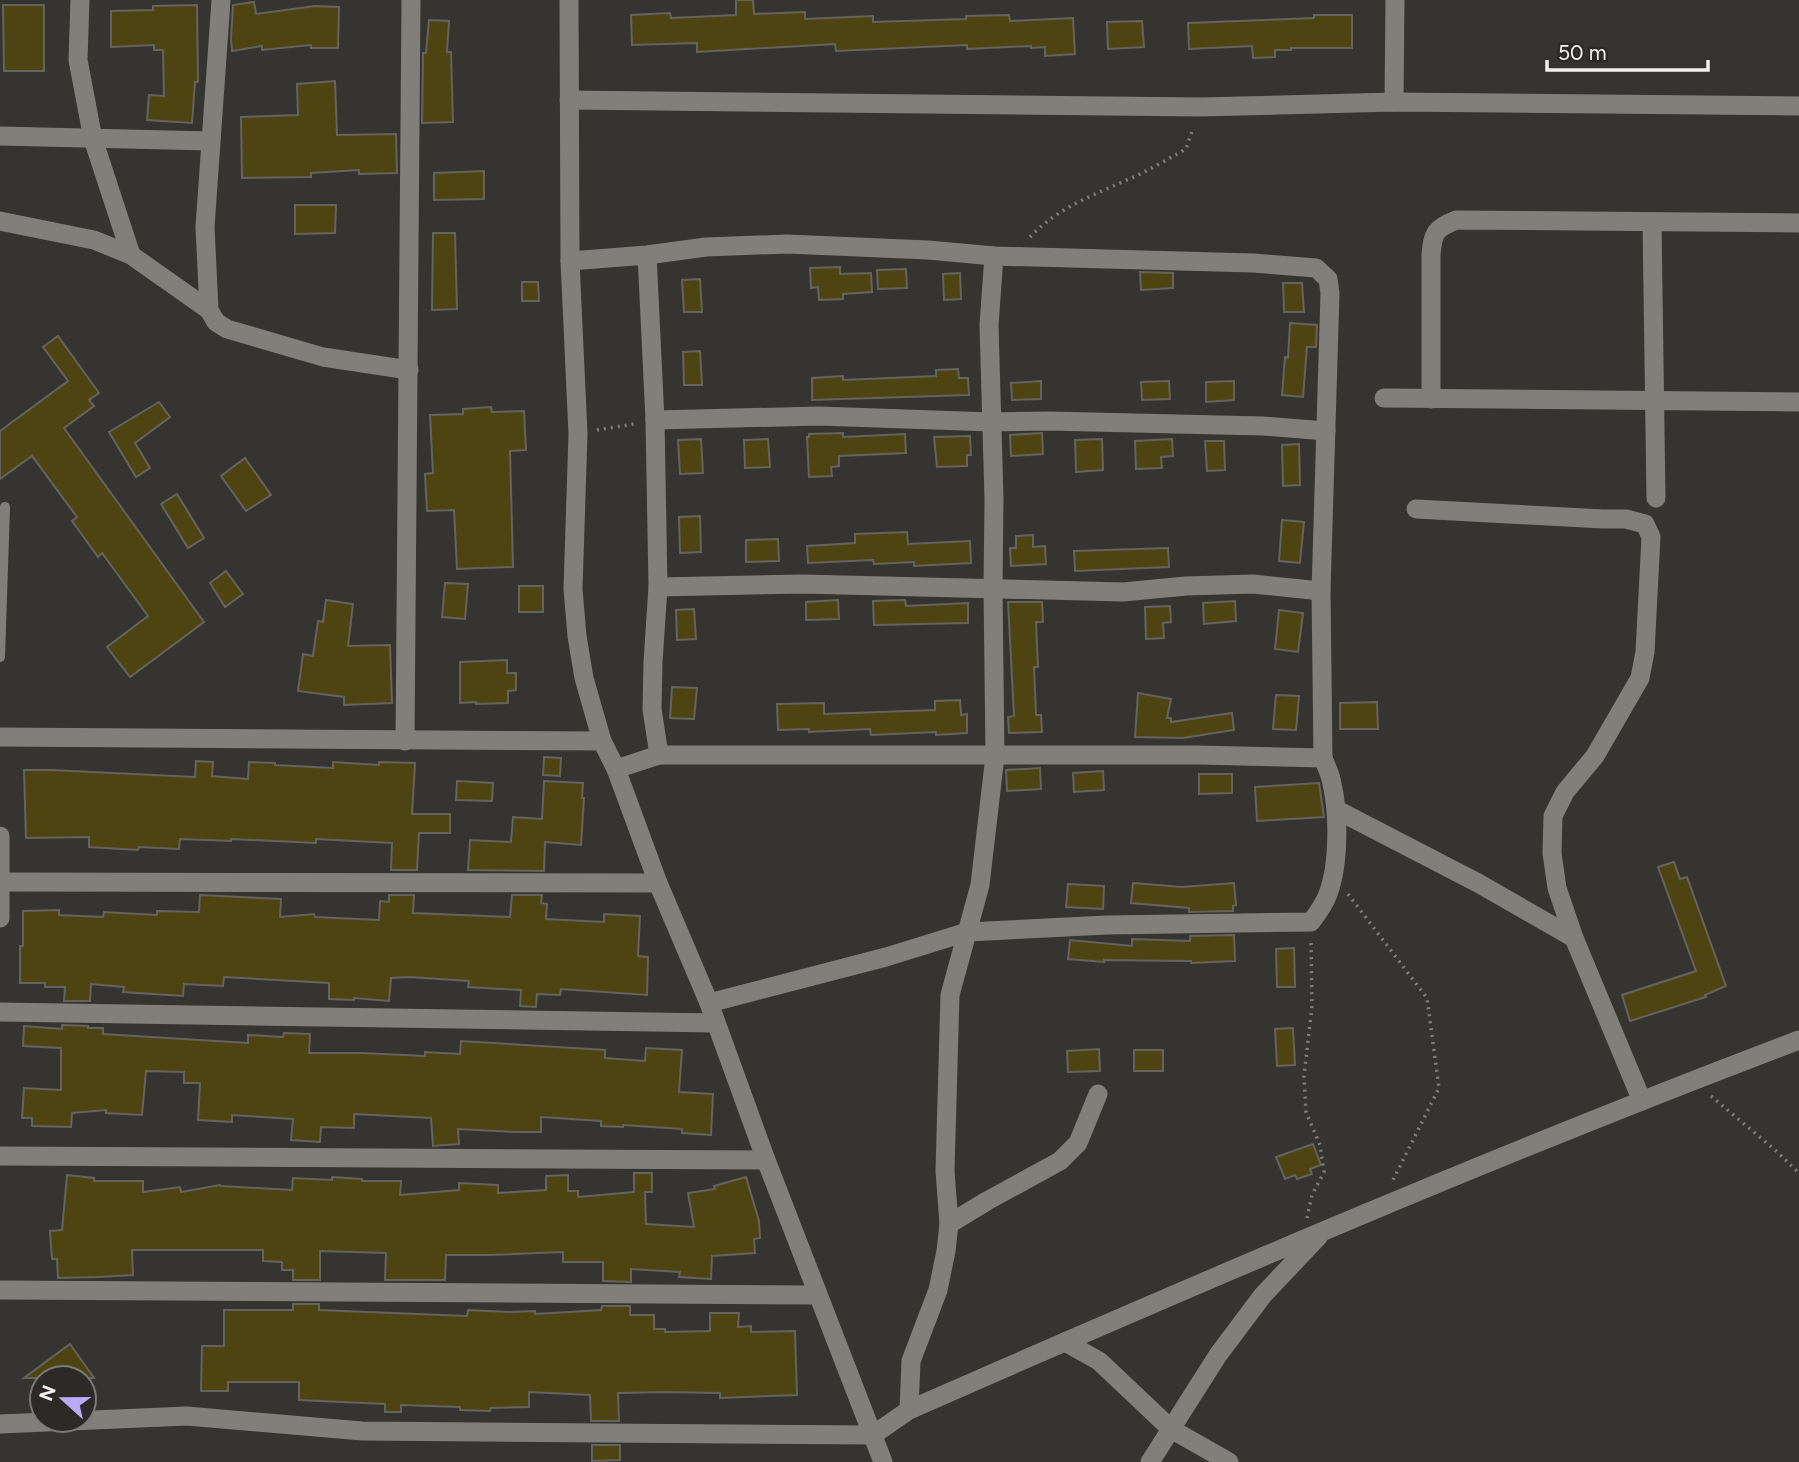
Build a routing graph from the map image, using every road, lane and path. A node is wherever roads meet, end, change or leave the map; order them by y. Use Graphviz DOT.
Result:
graph roads {
  1 [pos="80,0"];
  2 [pos="221,0"];
  3 [pos="411,0"];
  4 [pos="569,0"];
  5 [pos="1395,0"];
  6 [pos="569,100"];
  7 [pos="1394,102"];
  8 [pos="1799,106"];
  9 [pos="1200,107"];
  10 [pos="0,136"];
  11 [pos="93,139"];
  12 [pos="210,141"];
  13 [pos="0,220"];
  14 [pos="1652,222"];
  15 [pos="1799,223"];
  16 [pos="131,255"];
  17 [pos="647,256"];
  18 [pos="994,256"];
  19 [pos="1017,256"];
  20 [pos="570,261"];
  21 [pos="209,310"];
  22 [pos="409,370"];
  23 [pos="1384,398"];
  24 [pos="1431,399"];
  25 [pos="1655,401"];
  26 [pos="1799,402"];
  27 [pos="655,420"];
  28 [pos="992,422"];
  29 [pos="1326,431"];
  30 [pos="578,434"];
  31 [pos="1656,498"];
  32 [pos="5,507"];
  33 [pos="1416,509"];
  34 [pos="657,587"];
  35 [pos="993,589"];
  36 [pos="1321,591"];
  37 [pos="0,657"];
  38 [pos="0,737"];
  39 [pos="405,741"];
  40 [pos="602,741"];
  41 [pos="659,755"];
  42 [pos="995,756"];
  43 [pos="1323,758"];
  44 [pos="616,769"];
  45 [pos="1337,810"];
  46 [pos="0,836"];
  47 [pos="1333,873"];
  48 [pos="1,882"];
  49 [pos="658,883"];
  50 [pos="0,918"];
  51 [pos="1311,922"];
  52 [pos="967,932"];
  53 [pos="1574,938"];
  54 [pos="709,1003"];
  55 [pos="0,1012"];
  56 [pos="715,1023"];
  57 [pos="1799,1040"];
  58 [pos="1693,1080"];
  59 [pos="1098,1094"];
  60 [pos="1642,1101"];
  61 [pos="0,1156"];
  62 [pos="766,1160"];
  63 [pos="1799,1173"];
  64 [pos="1380,1207"];
  65 [pos="948,1224"];
  66 [pos="1323,1231"];
  67 [pos="1302,1240"];
  68 [pos="0,1290"];
  69 [pos="818,1295"];
  70 [pos="1065,1342"];
  71 [pos="909,1410"];
  72 [pos="0,1424"];
  73 [pos="1171,1429"];
  74 [pos="873,1435"];
  75 [pos="883,1462"];
  76 [pos="1150,1462"];
  77 [pos="1229,1462"];
  1 -- 11 [label="street"];
  2 -- 12 [label="street"];
  3 -- 22 [label="street"];
  4 -- 6 [label="street"];
  5 -- 7 [label="street"];
  6 -- 9 [label="street"];
  6 -- 20 [label="street"];
  7 -- 8 [label="street"];
  7 -- 9 [label="street"];
  9 -- 19 [label="path"];
  10 -- 11 [label="street"];
  11 -- 12 [label="street"];
  11 -- 16 [label="street"];
  12 -- 21 [label="street"];
  13 -- 16 [label="street"];
  14 -- 15 [label="street"];
  14 -- 24 [label="street"];
  14 -- 25 [label="street"];
  16 -- 21 [label="street"];
  17 -- 18 [label="street"];
  17 -- 20 [label="street"];
  17 -- 27 [label="street"];
  18 -- 19 [label="street"];
  18 -- 28 [label="street"];
  19 -- 29 [label="street"];
  20 -- 30 [label="street"];
  21 -- 22 [label="street"];
  22 -- 39 [label="street"];
  23 -- 24 [label="street"];
  24 -- 25 [label="street"];
  25 -- 26 [label="street"];
  25 -- 31 [label="street"];
  27 -- 28 [label="street"];
  27 -- 30 [label="path"];
  27 -- 34 [label="street"];
  28 -- 29 [label="street"];
  28 -- 35 [label="street"];
  29 -- 36 [label="street"];
  30 -- 40 [label="street"];
  32 -- 37 [label="lane"];
  33 -- 53 [label="street"];
  34 -- 35 [label="street"];
  34 -- 41 [label="street"];
  35 -- 36 [label="street"];
  35 -- 42 [label="street"];
  36 -- 43 [label="street"];
  38 -- 39 [label="street"];
  39 -- 40 [label="street"];
  40 -- 44 [label="street"];
  41 -- 42 [label="street"];
  41 -- 44 [label="street"];
  42 -- 43 [label="street"];
  42 -- 52 [label="street"];
  43 -- 45 [label="street"];
  44 -- 49 [label="street"];
  45 -- 47 [label="street"];
  45 -- 53 [label="street"];
  46 -- 48 [label="street"];
  47 -- 51 [label="street"];
  47 -- 64 [label="path"];
  48 -- 49 [label="street"];
  48 -- 50 [label="street"];
  49 -- 54 [label="street"];
  51 -- 52 [label="street"];
  51 -- 67 [label="path"];
  52 -- 54 [label="street"];
  52 -- 65 [label="street"];
  53 -- 60 [label="street"];
  54 -- 56 [label="street"];
  55 -- 56 [label="street"];
  56 -- 62 [label="street"];
  57 -- 58 [label="street"];
  58 -- 60 [label="street"];
  58 -- 63 [label="path"];
  59 -- 65 [label="street"];
  60 -- 64 [label="street"];
  61 -- 62 [label="street"];
  62 -- 69 [label="street"];
  64 -- 66 [label="street"];
  65 -- 71 [label="street"];
  66 -- 67 [label="street"];
  66 -- 73 [label="street"];
  67 -- 70 [label="street"];
  68 -- 69 [label="street"];
  69 -- 74 [label="street"];
  70 -- 71 [label="street"];
  70 -- 73 [label="street"];
  71 -- 74 [label="street"];
  72 -- 74 [label="street"];
  73 -- 76 [label="street"];
  73 -- 77 [label="street"];
  74 -- 75 [label="street"];
}
